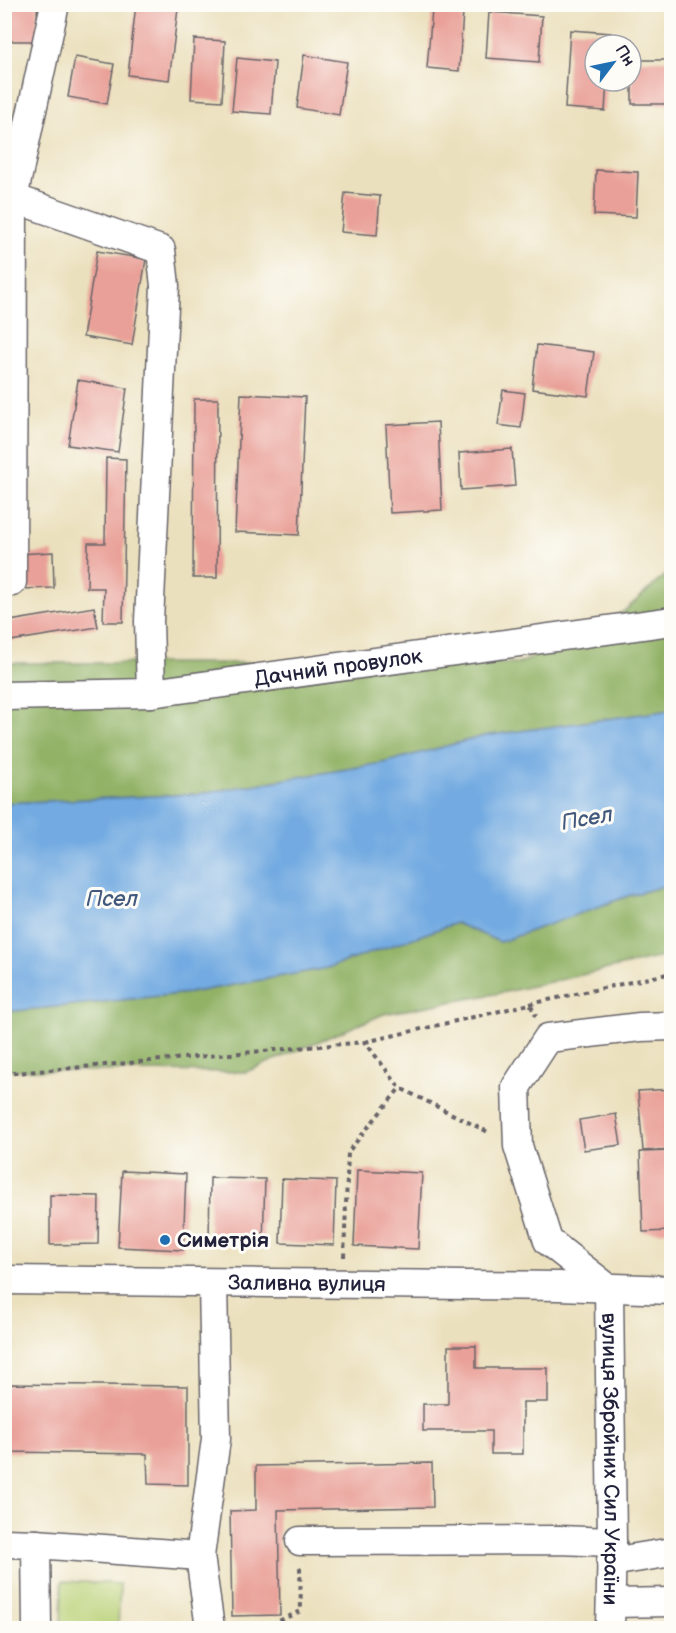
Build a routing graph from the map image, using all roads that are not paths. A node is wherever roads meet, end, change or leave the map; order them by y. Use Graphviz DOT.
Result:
graph roads {
  1 [pos="55,4"];
  2 [pos="13,198"];
  3 [pos="12,582"];
  4 [pos="672,621"];
  5 [pos="151,693"];
  6 [pos="4,696"];
  7 [pos="672,1026"];
  8 [pos="4,1280"];
  9 [pos="213,1283"];
  10 [pos="609,1289"];
  11 [pos="672,1290"];
  12 [pos="300,1541"];
  13 [pos="4,1543"];
  14 [pos="36,1544"];
  15 [pos="612,1552"];
  16 [pos="672,1552"];
  17 [pos="200,1556"];
  18 [pos="672,1602"];
  19 [pos="610,1616"];
  20 [pos="37,1629"];
  21 [pos="210,1629"];
  1 -- 2 [label="street"];
  2 -- 3 [label="street"];
  2 -- 5 [label="street"];
  4 -- 5 [label="street, Дачний провулок"];
  5 -- 6 [label="street, Дачний провулок"];
  7 -- 10 [label="street"];
  8 -- 9 [label="street, Заливна вулиця"];
  9 -- 10 [label="street, Заливна вулиця"];
  9 -- 17 [label="street"];
  10 -- 11 [label="street, Заливна вулиця"];
  10 -- 15 [label="street, вулиця Збройних Сил України"];
  12 -- 15 [label="street"];
  13 -- 14 [label="street"];
  14 -- 17 [label="street"];
  14 -- 20 [label="street"];
  15 -- 16 [label="street"];
  15 -- 19 [label="street, вулиця Збройних Сил України"];
  17 -- 21 [label="street"];
  18 -- 19 [label="street"];
}
